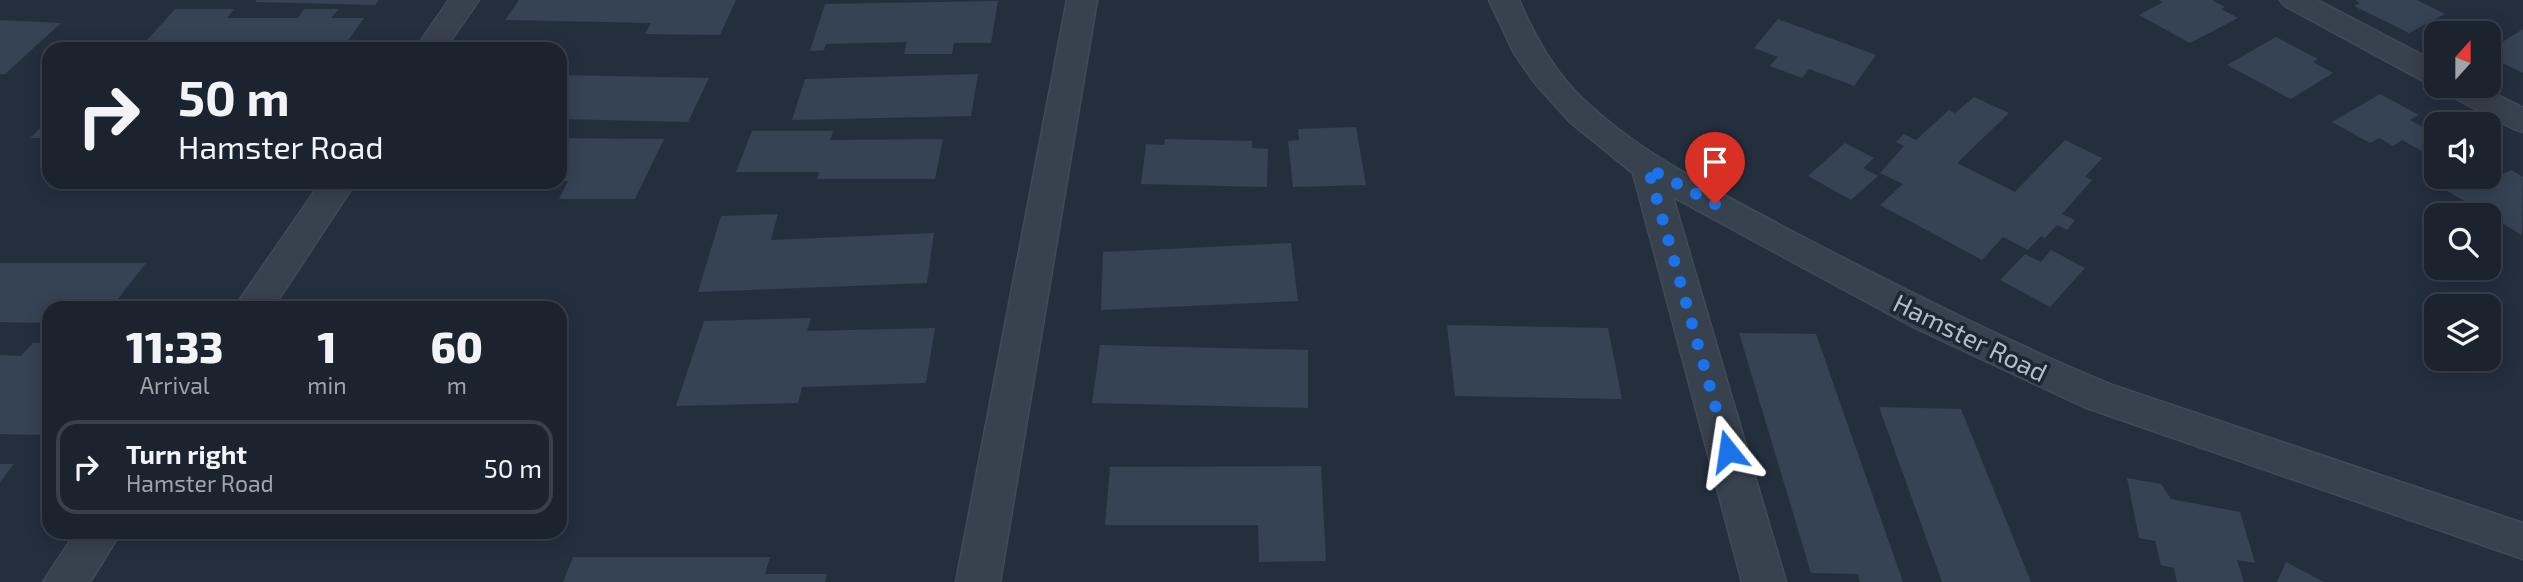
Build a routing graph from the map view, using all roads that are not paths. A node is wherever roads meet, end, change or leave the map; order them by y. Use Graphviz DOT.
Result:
graph roads {
  1 [pos="464,0"];
  2 [pos="1082,0"];
  3 [pos="1504,0"];
  4 [pos="2295,0"];
  5 [pos="435,42"];
  6 [pos="2424,69"];
  7 [pos="2479,98"];
  8 [pos="2523,121"];
  9 [pos="1648,168"];
  10 [pos="334,189"];
  11 [pos="258,301"];
  12 [pos="95,539"];
  13 [pos="2523,541"];
  14 [pos="65,582"];
  15 [pos="978,582"];
  16 [pos="1764,582"];
  1 -- 5 [label="street"];
  2 -- 15 [label="street"];
  3 -- 9 [label="street, Hamster Road"];
  4 -- 6 [label="street"];
  7 -- 8 [label="street"];
  9 -- 13 [label="street, Hamster Road"];
  9 -- 16 [label="street"];
  10 -- 11 [label="street"];
  12 -- 14 [label="street"];
}
